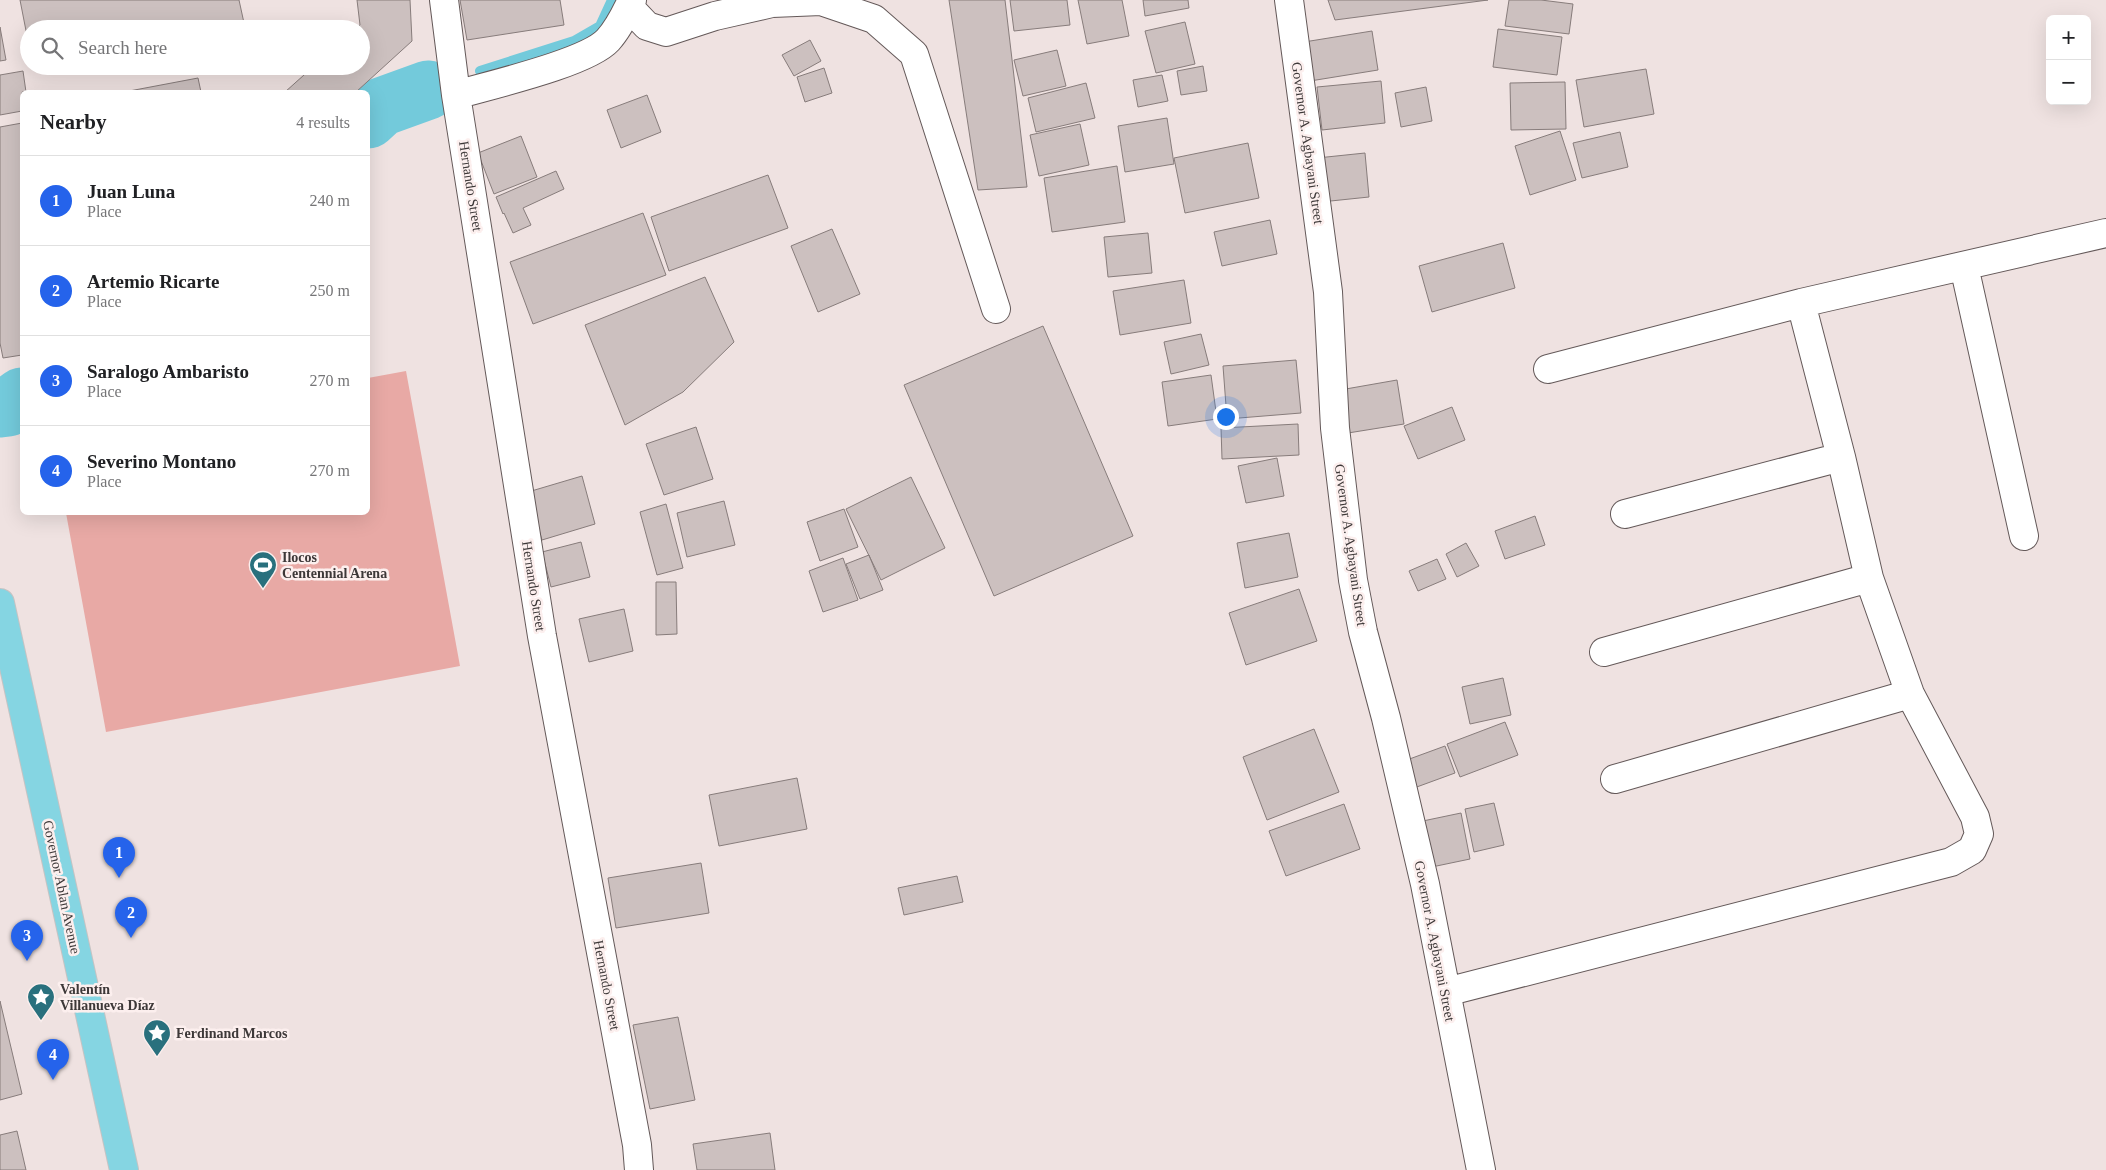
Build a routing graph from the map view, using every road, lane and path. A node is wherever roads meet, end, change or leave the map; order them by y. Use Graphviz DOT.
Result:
graph roads {
  1 [pos="444,0"];
  2 [pos="1289,0"];
  3 [pos="630,4"];
  4 [pos="456,95"];
  5 [pos="2106,232"];
  6 [pos="1964,266"];
  7 [pos="1801,303"];
  8 [pos="996,309"];
  9 [pos="1548,369"];
  10 [pos="1841,457"];
  11 [pos="1625,514"];
  12 [pos="2024,536"];
  13 [pos="1870,578"];
  14 [pos="0,603"];
  15 [pos="1604,652"];
  16 [pos="1910,694"];
  17 [pos="1615,780"];
  18 [pos="1446,992"];
  19 [pos="124,1170"];
  20 [pos="639,1170"];
  21 [pos="1480,1170"];
  1 -- 4 [label="street, Hernando Street"];
  2 -- 18 [label="street, Governor A. Agbayani Street"];
  3 -- 4 [label="street"];
  3 -- 8 [label="street"];
  4 -- 20 [label="street, Hernando Street"];
  5 -- 6 [label="street"];
  6 -- 7 [label="street"];
  6 -- 12 [label="street"];
  7 -- 9 [label="street"];
  7 -- 10 [label="street"];
  10 -- 11 [label="street"];
  10 -- 13 [label="street"];
  13 -- 15 [label="street"];
  13 -- 16 [label="street"];
  14 -- 19 [label="main road, Governor Ablan Avenue"];
  16 -- 17 [label="street"];
  16 -- 18 [label="street"];
  18 -- 21 [label="street, Governor A. Agbayani Street"];
}
